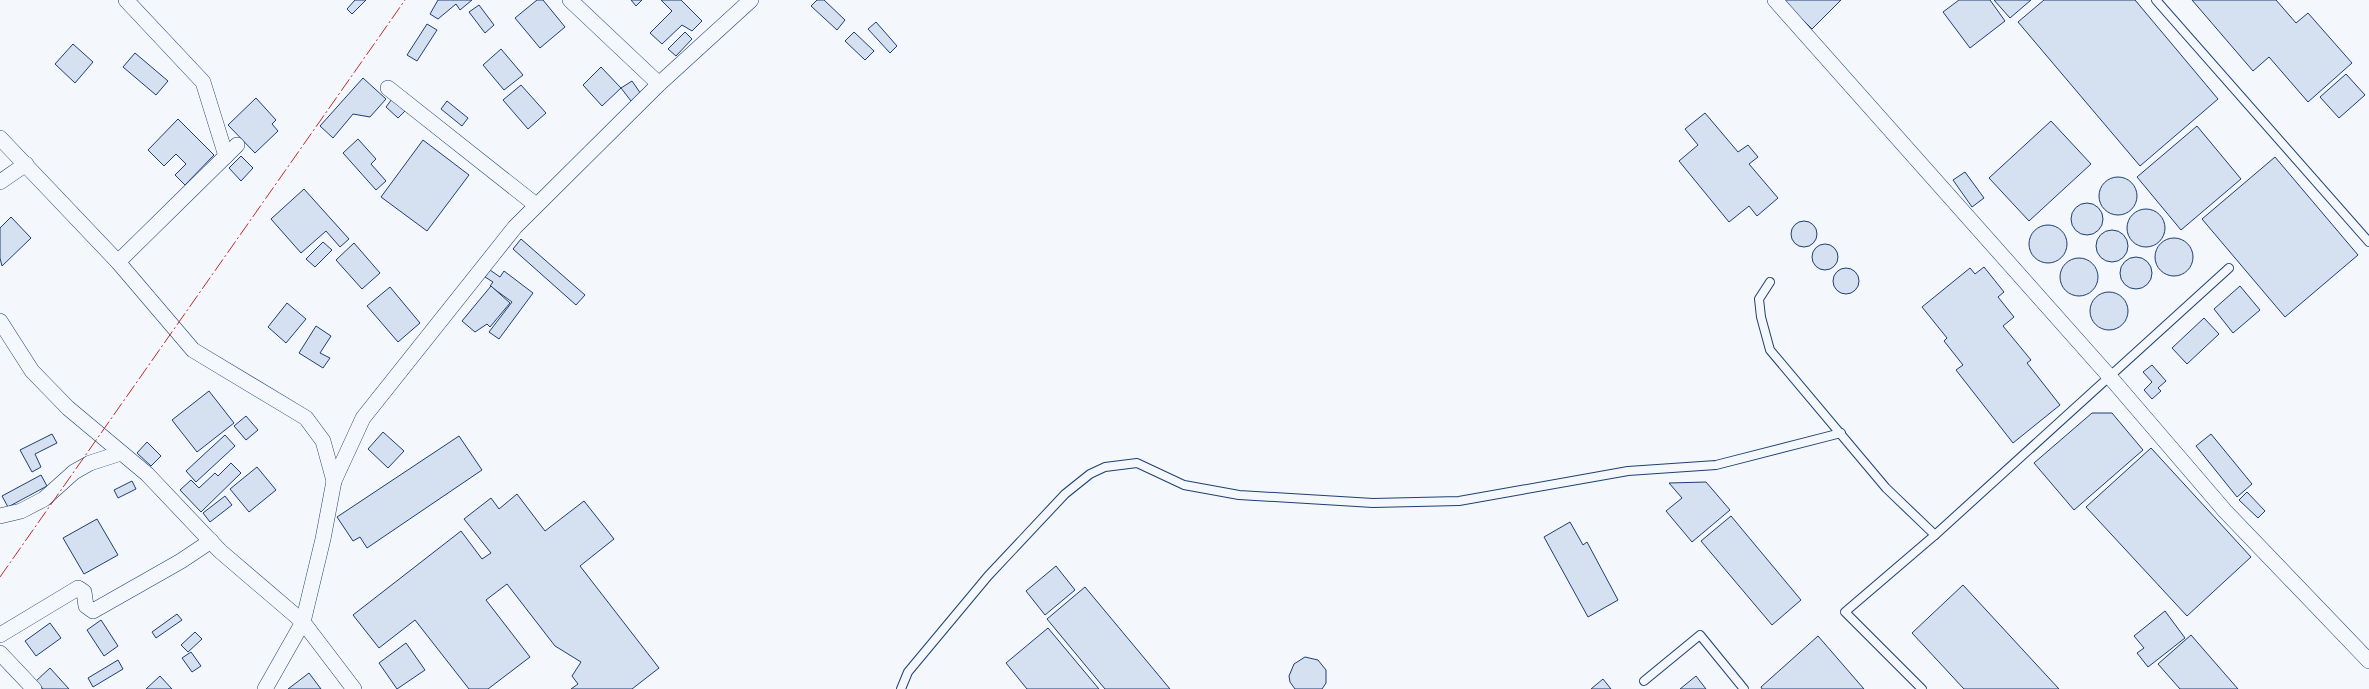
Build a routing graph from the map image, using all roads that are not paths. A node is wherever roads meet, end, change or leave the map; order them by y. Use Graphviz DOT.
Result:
graph roads {
  1 [pos="126,0"];
  2 [pos="570,0"];
  3 [pos="752,0"];
  4 [pos="1775,0"];
  5 [pos="2156,0"];
  6 [pos="659,84"];
  7 [pos="388,88"];
  8 [pos="0,138"];
  9 [pos="26,164"];
  10 [pos="0,182"];
  11 [pos="536,205"];
  12 [pos="2369,242"];
  13 [pos="118,262"];
  14 [pos="2229,268"];
  15 [pos="1770,282"];
  16 [pos="0,321"];
  17 [pos="2110,377"];
  18 [pos="1841,433"];
  19 [pos="121,453"];
  20 [pos="334,481"];
  21 [pos="0,516"];
  22 [pos="1935,535"];
  23 [pos="211,541"];
  24 [pos="303,622"];
  25 [pos="0,635"];
  26 [pos="0,653"];
  27 [pos="2369,661"];
  28 [pos="1644,681"];
  29 [pos="34,689"];
  30 [pos="265,689"];
  31 [pos="354,689"];
  32 [pos="901,689"];
  33 [pos="1744,689"];
  34 [pos="1922,689"];
  1 -- 13 [label="street"];
  2 -- 6 [label="street"];
  3 -- 6 [label="street"];
  4 -- 17 [label="street"];
  5 -- 12 [label="lane"];
  6 -- 11 [label="street"];
  7 -- 11 [label="street"];
  8 -- 9 [label="street"];
  9 -- 10 [label="street"];
  9 -- 13 [label="street"];
  11 -- 20 [label="street"];
  13 -- 20 [label="street"];
  14 -- 17 [label="lane"];
  15 -- 18 [label="lane"];
  16 -- 19 [label="street"];
  17 -- 22 [label="lane"];
  17 -- 27 [label="street"];
  18 -- 22 [label="lane"];
  18 -- 32 [label="lane"];
  19 -- 21 [label="street"];
  19 -- 23 [label="street"];
  20 -- 24 [label="street"];
  22 -- 34 [label="lane"];
  23 -- 24 [label="street"];
  23 -- 25 [label="street"];
  24 -- 30 [label="street"];
  24 -- 31 [label="street"];
  26 -- 29 [label="street"];
  28 -- 33 [label="lane"];
}
